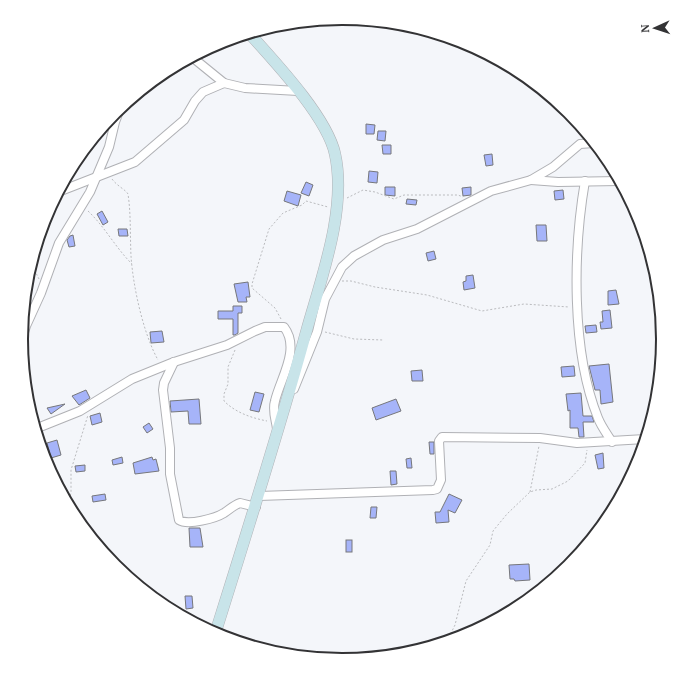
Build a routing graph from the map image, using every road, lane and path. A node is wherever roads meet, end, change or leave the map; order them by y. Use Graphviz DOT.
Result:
graph roads {
  1 [pos="253,38"];
  2 [pos="196,61"];
  3 [pos="224,83"];
  4 [pos="298,91"];
  5 [pos="115,121"];
  6 [pos="587,143"];
  7 [pos="105,175"];
  8 [pos="96,178"];
  9 [pos="531,180"];
  10 [pos="584,181"];
  11 [pos="612,181"];
  12 [pos="66,189"];
  13 [pos="477,197"];
  14 [pos="83,206"];
  15 [pos="338,206"];
  16 [pos="132,264"];
  17 [pos="35,271"];
  18 [pos="332,284"];
  19 [pos="44,286"];
  20 [pos="578,309"];
  21 [pos="28,325"];
  22 [pos="284,327"];
  23 [pos="317,332"];
  24 [pos="238,338"];
  25 [pos="383,340"];
  26 [pos="174,362"];
  27 [pos="162,367"];
  28 [pos="287,402"];
  29 [pos="91,404"];
  30 [pos="40,427"];
  31 [pos="277,428"];
  32 [pos="540,438"];
  33 [pos="639,440"];
  34 [pos="612,442"];
  35 [pos="587,443"];
  36 [pos="530,492"];
  37 [pos="70,496"];
  38 [pos="257,501"];
  39 [pos="217,627"];
  40 [pos="451,633"];
  1 -- 4 [label="street"];
  2 -- 3 [label="street"];
  3 -- 4 [label="street"];
  3 -- 7 [label="street"];
  4 -- 15 [label="street"];
  5 -- 8 [label="street"];
  6 -- 9 [label="street"];
  7 -- 8 [label="street"];
  7 -- 16 [label="path"];
  8 -- 12 [label="street"];
  8 -- 14 [label="street"];
  9 -- 10 [label="street"];
  9 -- 13 [label="street"];
  10 -- 11 [label="street"];
  10 -- 20 [label="street"];
  13 -- 15 [label="path"];
  13 -- 18 [label="street"];
  14 -- 16 [label="path"];
  14 -- 19 [label="street"];
  15 -- 22 [label="path"];
  15 -- 28 [label="street"];
  16 -- 27 [label="path"];
  17 -- 19 [label="path"];
  18 -- 20 [label="path"];
  18 -- 23 [label="street"];
  19 -- 21 [label="street"];
  20 -- 34 [label="street"];
  22 -- 24 [label="street"];
  22 -- 31 [label="street"];
  23 -- 25 [label="path"];
  23 -- 28 [label="street"];
  24 -- 26 [label="street"];
  24 -- 31 [label="path"];
  26 -- 27 [label="street"];
  26 -- 38 [label="street"];
  27 -- 29 [label="street"];
  28 -- 31 [label="street"];
  29 -- 30 [label="street"];
  29 -- 37 [label="path"];
  31 -- 38 [label="street"];
  32 -- 35 [label="street"];
  32 -- 36 [label="path"];
  32 -- 38 [label="street"];
  33 -- 34 [label="street"];
  34 -- 35 [label="street"];
  35 -- 36 [label="path"];
  36 -- 40 [label="path"];
  38 -- 39 [label="street"];
}
